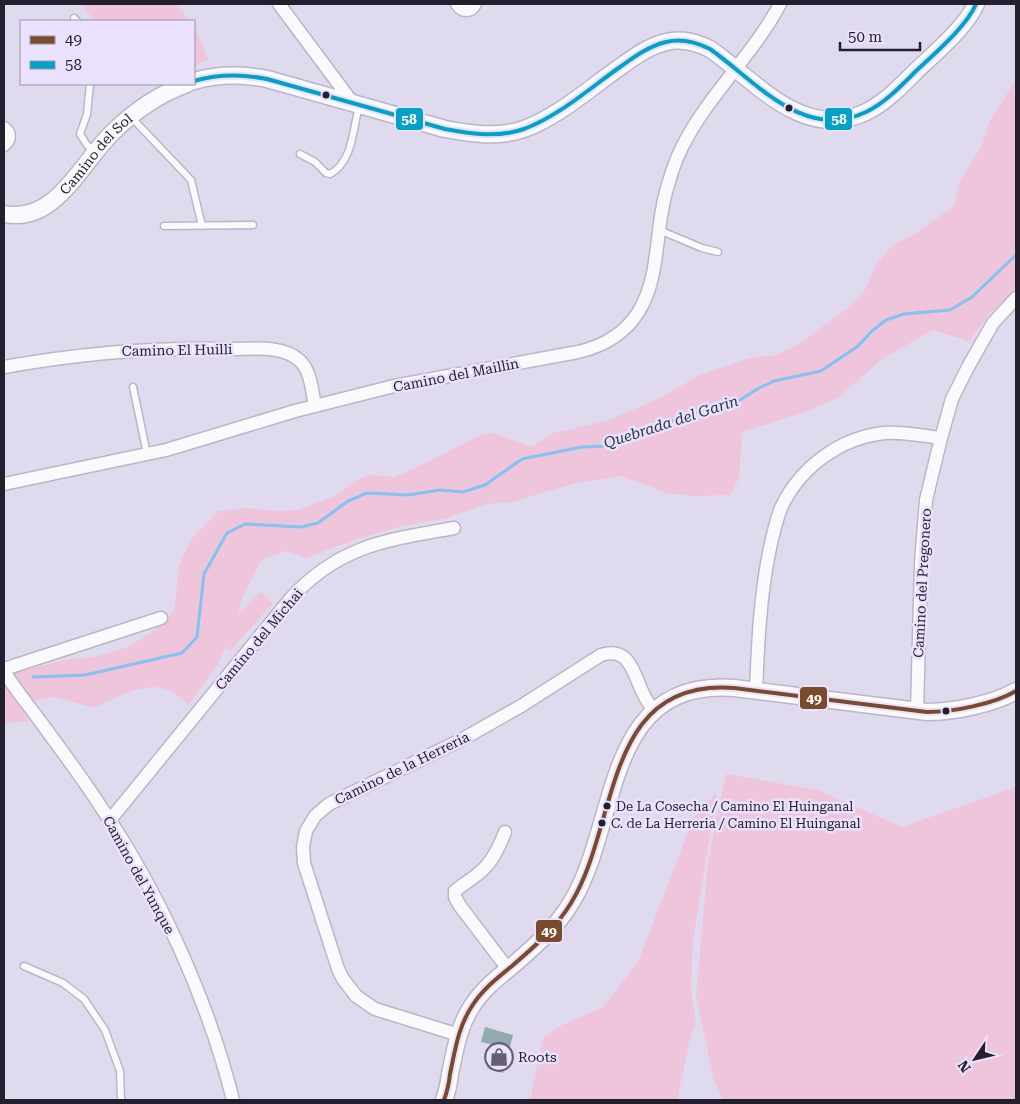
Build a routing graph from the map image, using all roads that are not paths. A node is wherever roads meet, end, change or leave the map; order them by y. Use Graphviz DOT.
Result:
graph roads {
  1 [pos="279,4"];
  2 [pos="457,4"];
  3 [pos="475,4"];
  4 [pos="780,4"];
  5 [pos="989,4"];
  6 [pos="974,8"];
  7 [pos="735,68"];
  8 [pos="195,81"];
  9 [pos="90,85"];
  10 [pos="186,85"];
  11 [pos="356,103"];
  12 [pos="130,117"];
  13 [pos="4,128"];
  14 [pos="4,145"];
  15 [pos="95,152"];
  16 [pos="300,154"];
  17 [pos="4,214"];
  18 [pos="253,225"];
  19 [pos="164,226"];
  20 [pos="202,226"];
  21 [pos="659,230"];
  22 [pos="718,252"];
  23 [pos="1016,298"];
  24 [pos="4,367"];
  25 [pos="133,387"];
  26 [pos="315,406"];
  27 [pos="941,438"];
  28 [pos="147,454"];
  29 [pos="4,484"];
  30 [pos="454,528"];
  31 [pos="161,618"];
  32 [pos="4,670"];
  33 [pos="756,691"];
  34 [pos="1015,692"];
  35 [pos="655,711"];
  36 [pos="917,712"];
  37 [pos="110,820"];
  38 [pos="505,832"];
  39 [pos="24,966"];
  40 [pos="508,969"];
  41 [pos="459,1035"];
  42 [pos="120,1100"];
  43 [pos="233,1100"];
  44 [pos="444,1100"];
  1 -- 11 [label="street"];
  2 -- 3 [label="street"];
  4 -- 7 [label="street, Camino del Maillin"];
  5 -- 6 [label="street"];
  6 -- 7 [label="street"];
  7 -- 11 [label="street"];
  7 -- 21 [label="street, Camino del Maillin"];
  8 -- 11 [label="street"];
  9 -- 15 [label="lane"];
  10 -- 12 [label="street, Camino del Sol"];
  11 -- 16 [label="lane"];
  12 -- 15 [label="street, Camino del Sol"];
  12 -- 20 [label="lane"];
  13 -- 14 [label="street"];
  15 -- 17 [label="street, Camino del Sol"];
  18 -- 20 [label="lane"];
  19 -- 20 [label="lane"];
  21 -- 22 [label="lane"];
  21 -- 26 [label="street, Camino del Maillin"];
  23 -- 27 [label="street, Camino del Pregonero"];
  24 -- 26 [label="street, Camino El Huilli"];
  25 -- 28 [label="lane"];
  26 -- 28 [label="street, Camino del Maillin"];
  27 -- 33 [label="street"];
  27 -- 36 [label="street, Camino del Pregonero"];
  28 -- 29 [label="street, Camino del Maillin"];
  30 -- 37 [label="street, Camino del Michai"];
  31 -- 32 [label="street"];
  32 -- 37 [label="street, Camino del Yunque"];
  33 -- 35 [label="street"];
  33 -- 36 [label="street"];
  34 -- 36 [label="street"];
  35 -- 40 [label="street"];
  35 -- 41 [label="street, Camino de la Herreria"];
  37 -- 43 [label="street, Camino del Yunque"];
  38 -- 40 [label="street"];
  39 -- 42 [label="lane"];
  40 -- 41 [label="street"];
  41 -- 44 [label="street"];
}
